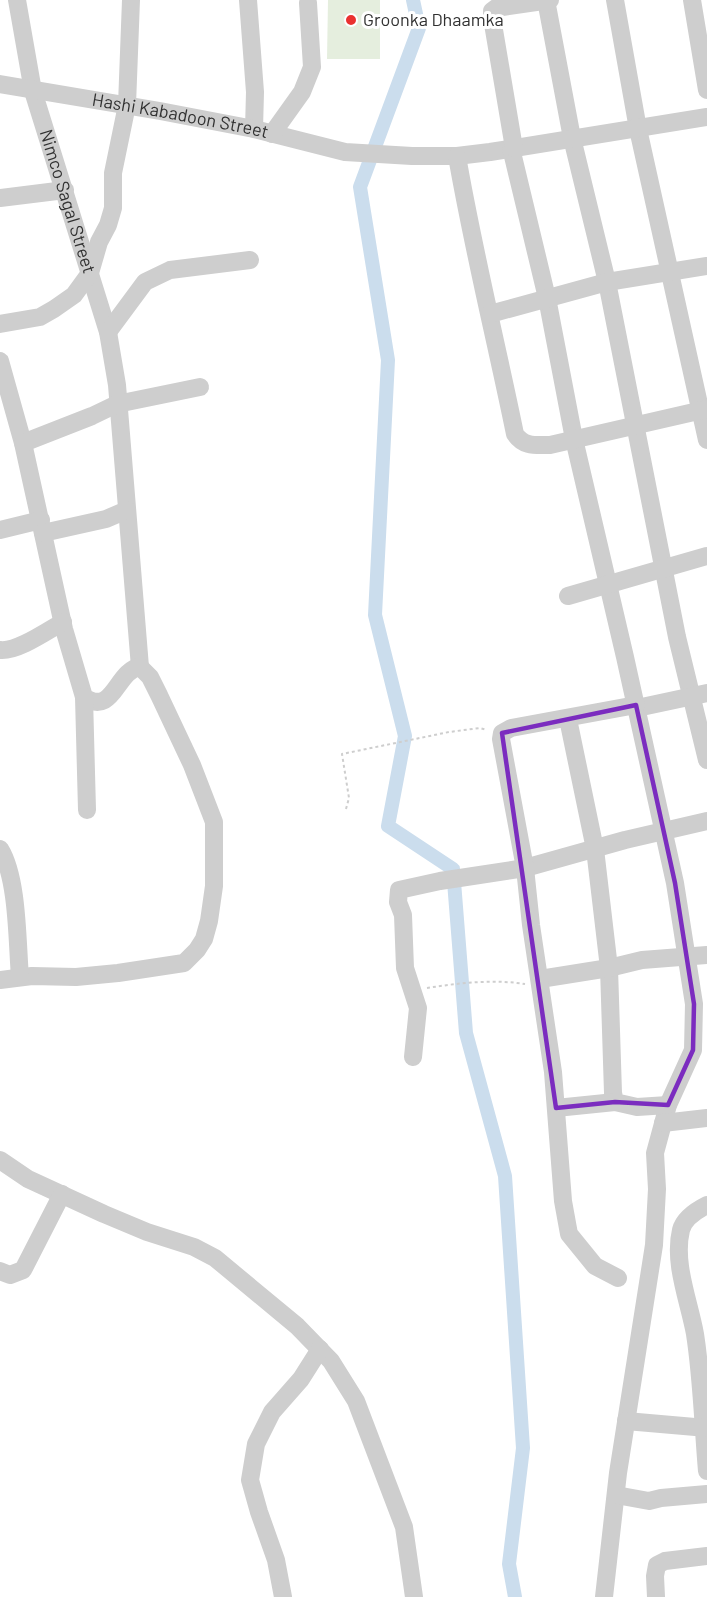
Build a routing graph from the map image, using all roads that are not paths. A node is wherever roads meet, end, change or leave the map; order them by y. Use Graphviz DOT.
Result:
graph roads {
  1 [pos="17,0"];
  2 [pos="131,0"];
  3 [pos="249,0"];
  4 [pos="548,0"];
  5 [pos="615,0"];
  6 [pos="692,0"];
  7 [pos="308,3"];
  8 [pos="0,84"];
  9 [pos="707,90"];
  10 [pos="33,91"];
  11 [pos="127,105"];
  12 [pos="707,117"];
  13 [pos="254,129"];
  14 [pos="638,129"];
  15 [pos="272,134"];
  16 [pos="572,138"];
  17 [pos="512,148"];
  18 [pos="457,156"];
  19 [pos="65,190"];
  20 [pos="0,198"];
  21 [pos="250,260"];
  22 [pos="707,266"];
  23 [pos="90,273"];
  24 [pos="669,273"];
  25 [pos="607,282"];
  26 [pos="547,298"];
  27 [pos="490,314"];
  28 [pos="0,324"];
  29 [pos="108,332"];
  30 [pos="0,361"];
  31 [pos="200,387"];
  32 [pos="117,404"];
  33 [pos="704,409"];
  34 [pos="636,424"];
  35 [pos="574,439"];
  36 [pos="707,440"];
  37 [pos="23,443"];
  38 [pos="127,510"];
  39 [pos="42,527"];
  40 [pos="0,530"];
  41 [pos="707,556"];
  42 [pos="664,569"];
  43 [pos="608,584"];
  44 [pos="568,596"];
  45 [pos="63,622"];
  46 [pos="0,650"];
  47 [pos="140,667"];
  48 [pos="699,695"];
  49 [pos="84,697"];
  50 [pos="636,706"];
  51 [pos="568,719"];
  52 [pos="707,760"];
  53 [pos="87,810"];
  54 [pos="707,821"];
  55 [pos="663,831"];
  56 [pos="0,849"];
  57 [pos="595,849"];
  58 [pos="525,868"];
  59 [pos="707,955"];
  60 [pos="686,956"];
  61 [pos="609,968"];
  62 [pos="20,977"];
  63 [pos="0,980"];
  64 [pos="540,983"];
  65 [pos="413,1057"];
  66 [pos="615,1102"];
  67 [pos="556,1108"];
  68 [pos="665,1114"];
  69 [pos="707,1118"];
  70 [pos="0,1160"];
  71 [pos="62,1194"];
  72 [pos="707,1205"];
  73 [pos="0,1272"];
  74 [pos="618,1278"];
  75 [pos="320,1349"];
  76 [pos="626,1421"];
  77 [pos="705,1428"];
  78 [pos="707,1471"];
  79 [pos="707,1494"];
  80 [pos="616,1495"];
  81 [pos="707,1556"];
  82 [pos="283,1597"];
  83 [pos="414,1597"];
  84 [pos="604,1597"];
  85 [pos="656,1597"];
  1 -- 10 [label="street, Nimco Sagal Street"];
  2 -- 11 [label="street"];
  3 -- 13 [label="street"];
  4 -- 16 [label="street"];
  4 -- 17 [label="street"];
  5 -- 14 [label="street"];
  6 -- 9 [label="street"];
  7 -- 15 [label="street"];
  8 -- 10 [label="street, Hashi Kabadoon Street"];
  10 -- 11 [label="street, Hashi Kabadoon Street"];
  10 -- 19 [label="street, Nimco Sagal Street"];
  11 -- 13 [label="street, Hashi Kabadoon Street"];
  11 -- 23 [label="street"];
  12 -- 14 [label="street, Hashi Kabadoon Street"];
  13 -- 15 [label="street, Hashi Kabadoon Street"];
  14 -- 16 [label="street, Hashi Kabadoon Street"];
  14 -- 24 [label="street"];
  15 -- 18 [label="street, Hashi Kabadoon Street"];
  16 -- 17 [label="street, Hashi Kabadoon Street"];
  16 -- 25 [label="street"];
  17 -- 18 [label="street, Hashi Kabadoon Street"];
  17 -- 26 [label="street"];
  18 -- 27 [label="street"];
  19 -- 20 [label="street"];
  19 -- 23 [label="street, Nimco Sagal Street"];
  21 -- 29 [label="street"];
  22 -- 24 [label="street"];
  23 -- 28 [label="street"];
  23 -- 29 [label="street, Nimco Sagal Street"];
  24 -- 25 [label="street"];
  24 -- 33 [label="street"];
  25 -- 26 [label="street"];
  25 -- 34 [label="street"];
  26 -- 27 [label="street"];
  26 -- 35 [label="street"];
  27 -- 35 [label="street"];
  29 -- 32 [label="street, Nimco Sagal Street"];
  30 -- 37 [label="street"];
  31 -- 32 [label="street"];
  32 -- 37 [label="street"];
  32 -- 38 [label="street, Nimco Sagal Street"];
  33 -- 34 [label="street"];
  33 -- 36 [label="street"];
  34 -- 35 [label="street"];
  34 -- 42 [label="street"];
  35 -- 43 [label="street"];
  37 -- 39 [label="street"];
  38 -- 39 [label="street"];
  38 -- 47 [label="street, Nimco Sagal Street"];
  39 -- 40 [label="street"];
  39 -- 45 [label="street"];
  41 -- 42 [label="street"];
  42 -- 43 [label="street"];
  42 -- 48 [label="street"];
  43 -- 44 [label="street"];
  43 -- 50 [label="street"];
  45 -- 46 [label="street"];
  45 -- 49 [label="street"];
  47 -- 49 [label="street"];
  47 -- 62 [label="street"];
  48 -- 50 [label="street"];
  48 -- 52 [label="street"];
  49 -- 53 [label="street"];
  50 -- 51 [label="street"];
  50 -- 55 [label="street"];
  51 -- 57 [label="street"];
  51 -- 58 [label="street"];
  54 -- 55 [label="street"];
  55 -- 57 [label="street"];
  55 -- 60 [label="street"];
  56 -- 62 [label="street"];
  57 -- 58 [label="street"];
  57 -- 61 [label="street"];
  58 -- 64 [label="street"];
  58 -- 65 [label="street"];
  59 -- 60 [label="street"];
  60 -- 61 [label="street"];
  60 -- 68 [label="street"];
  61 -- 64 [label="street"];
  61 -- 66 [label="street"];
  62 -- 63 [label="street"];
  64 -- 67 [label="street"];
  66 -- 67 [label="street"];
  66 -- 68 [label="street"];
  67 -- 74 [label="street"];
  68 -- 69 [label="street"];
  68 -- 76 [label="street"];
  70 -- 71 [label="street"];
  71 -- 73 [label="street"];
  71 -- 75 [label="street"];
  72 -- 77 [label="street"];
  75 -- 82 [label="street"];
  75 -- 83 [label="street"];
  76 -- 77 [label="street"];
  76 -- 80 [label="street"];
  77 -- 78 [label="street"];
  79 -- 80 [label="street"];
  80 -- 84 [label="street"];
  81 -- 85 [label="street"];
}
